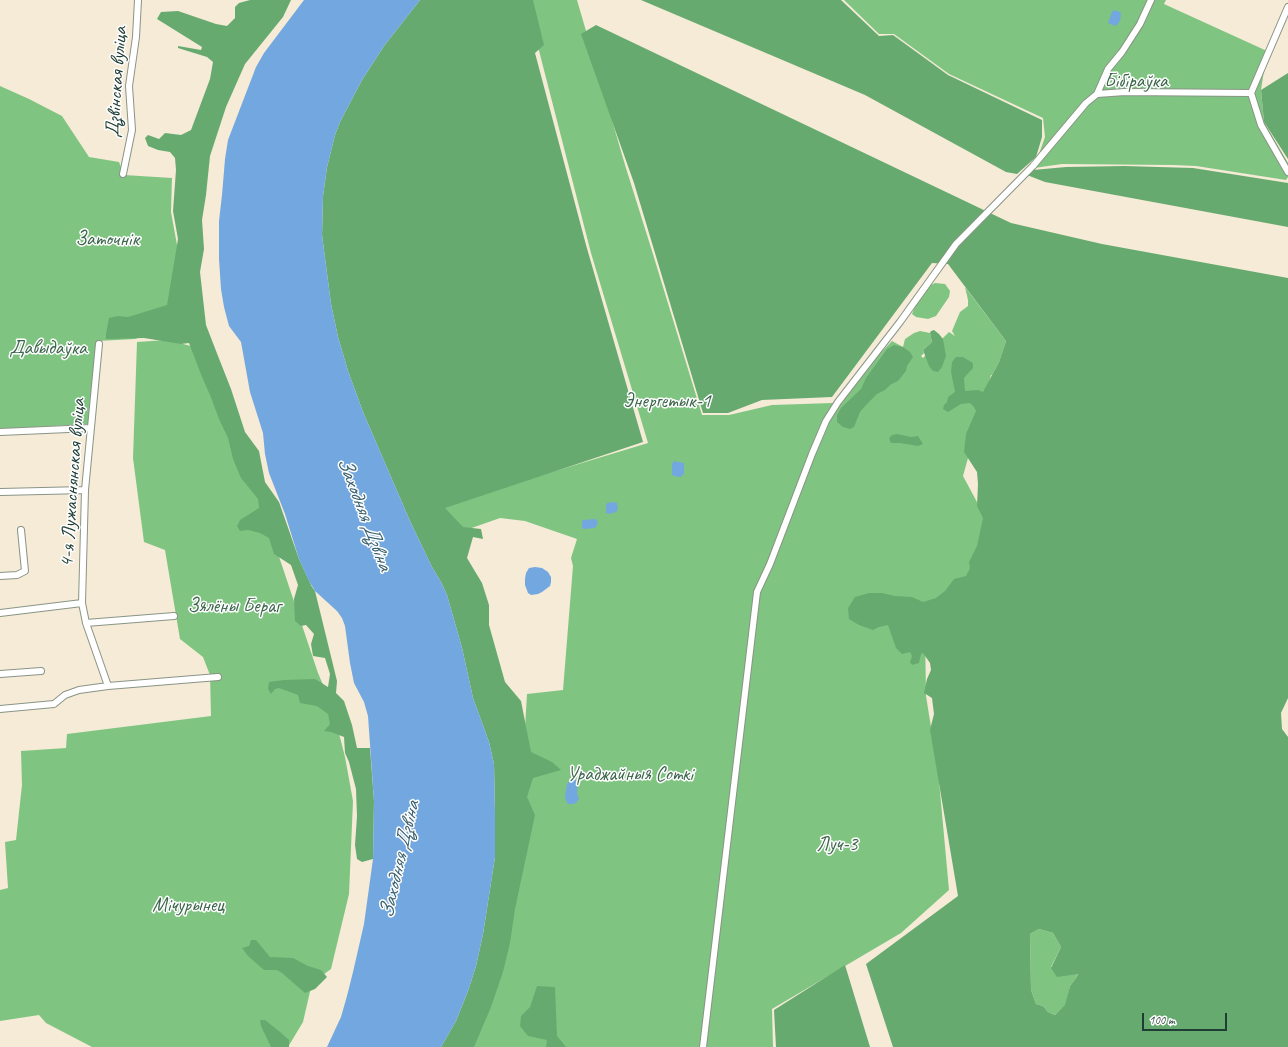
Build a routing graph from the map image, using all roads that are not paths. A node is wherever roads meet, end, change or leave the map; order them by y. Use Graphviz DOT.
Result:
graph roads {
  1 [pos="138,0"];
  2 [pos="1151,0"];
  3 [pos="1288,7"];
  4 [pos="1251,93"];
  5 [pos="1097,94"];
  6 [pos="1288,172"];
  7 [pos="123,174"];
  8 [pos="99,344"];
  9 [pos="91,428"];
  10 [pos="0,432"];
  11 [pos="85,490"];
  12 [pos="0,492"];
  13 [pos="21,530"];
  14 [pos="0,576"];
  15 [pos="82,603"];
  16 [pos="0,613"];
  17 [pos="174,616"];
  18 [pos="86,624"];
  19 [pos="41,671"];
  20 [pos="0,674"];
  21 [pos="218,677"];
  22 [pos="108,686"];
  23 [pos="0,709"];
  24 [pos="704,1047"];
  1 -- 7 [label="street, Дзвінская вуліца"];
  2 -- 5 [label="street"];
  3 -- 4 [label="street"];
  4 -- 5 [label="street"];
  4 -- 6 [label="street"];
  5 -- 24 [label="street"];
  8 -- 9 [label="street, 4-я Лужаснянская вуліца"];
  9 -- 10 [label="street"];
  9 -- 11 [label="street, 4-я Лужаснянская вуліца"];
  11 -- 12 [label="street"];
  11 -- 15 [label="street, 4-я Лужаснянская вуліца"];
  13 -- 14 [label="street"];
  15 -- 16 [label="street"];
  15 -- 18 [label="street, 4-я Лужаснянская вуліца"];
  17 -- 18 [label="street"];
  18 -- 22 [label="street, 4-я Лужаснянская вуліца"];
  19 -- 20 [label="street"];
  21 -- 22 [label="street"];
  22 -- 23 [label="street"];
}
